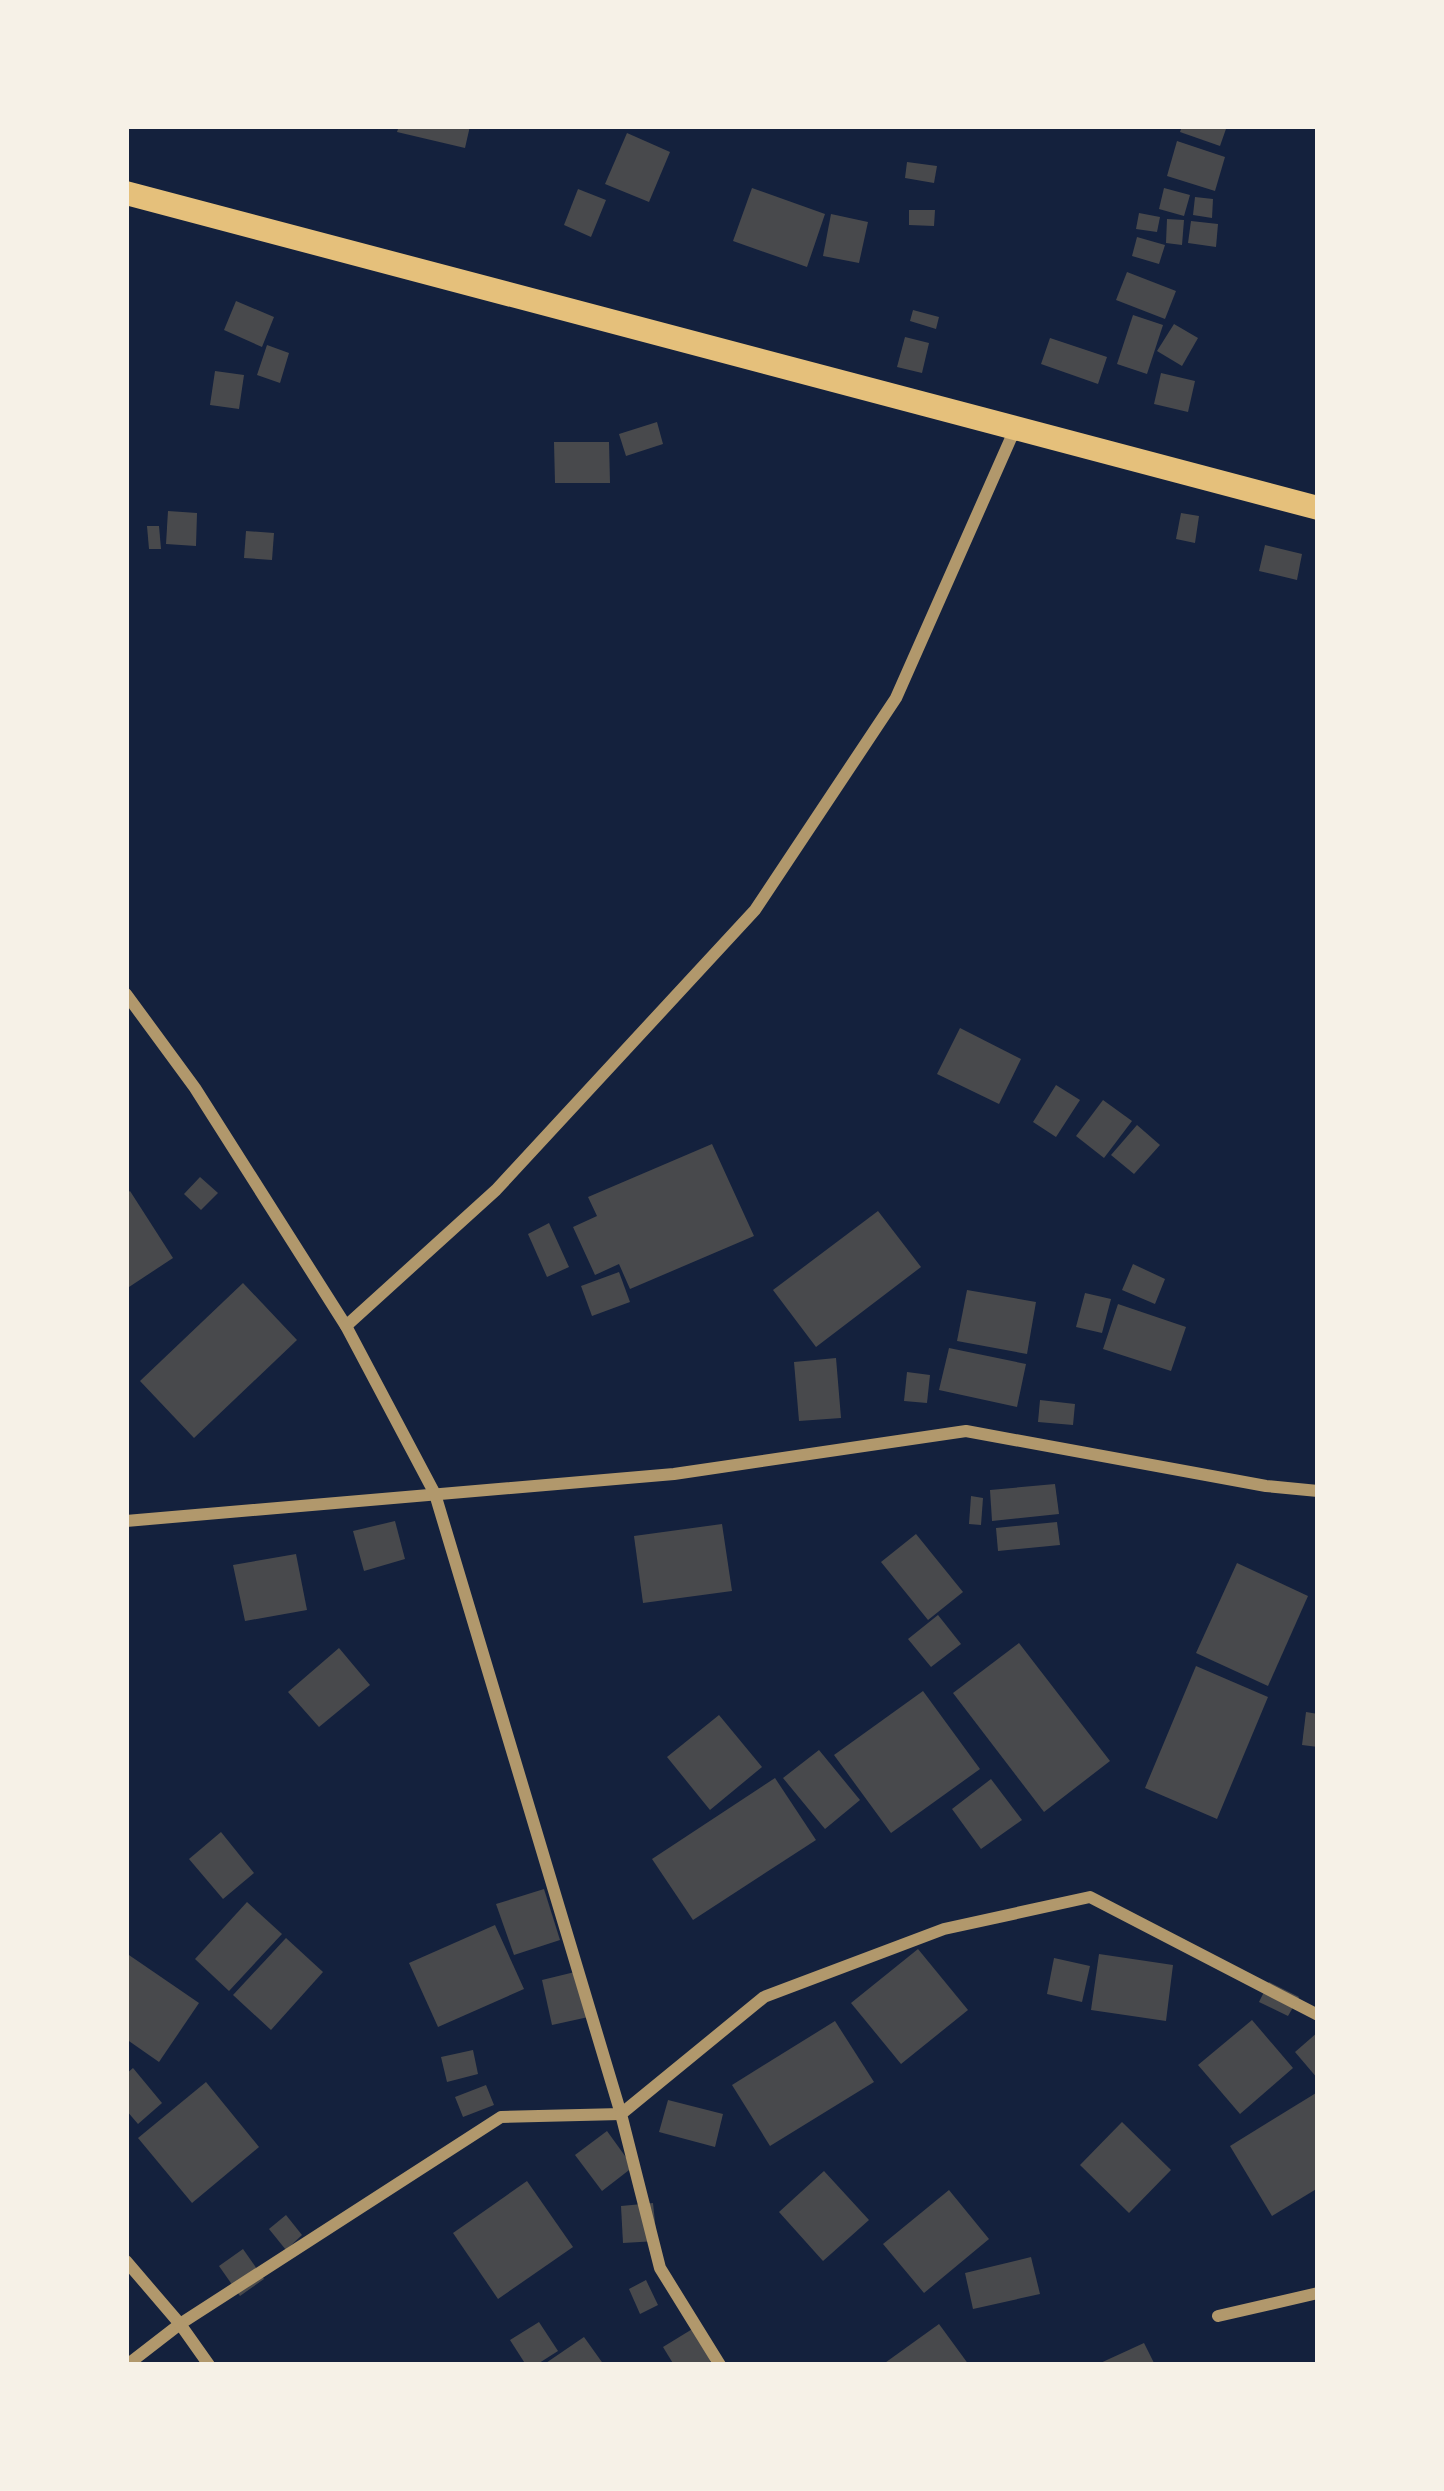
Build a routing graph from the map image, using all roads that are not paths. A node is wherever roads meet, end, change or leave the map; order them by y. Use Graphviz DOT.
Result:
graph roads {
  1 [pos="126,193"];
  2 [pos="1016,427"];
  3 [pos="1318,508"];
  4 [pos="126,994"];
  5 [pos="346,1326"];
  6 [pos="1318,1490"];
  7 [pos="435,1495"];
  8 [pos="126,1521"];
  9 [pos="1318,2015"];
  10 [pos="621,2114"];
  11 [pos="126,2261"];
  12 [pos="1318,2293"];
  13 [pos="1218,2316"];
  14 [pos="180,2324"];
  15 [pos="127,2365"];
  16 [pos="209,2365"];
  17 [pos="720,2365"];
  1 -- 2 [label="main road"];
  2 -- 3 [label="main road"];
  2 -- 5 [label="street"];
  4 -- 5 [label="street"];
  5 -- 7 [label="street"];
  6 -- 7 [label="street"];
  7 -- 8 [label="street"];
  7 -- 10 [label="street"];
  9 -- 10 [label="street"];
  10 -- 14 [label="street"];
  10 -- 17 [label="street"];
  11 -- 14 [label="street"];
  12 -- 13 [label="street"];
  14 -- 15 [label="street"];
  14 -- 16 [label="street"];
}
